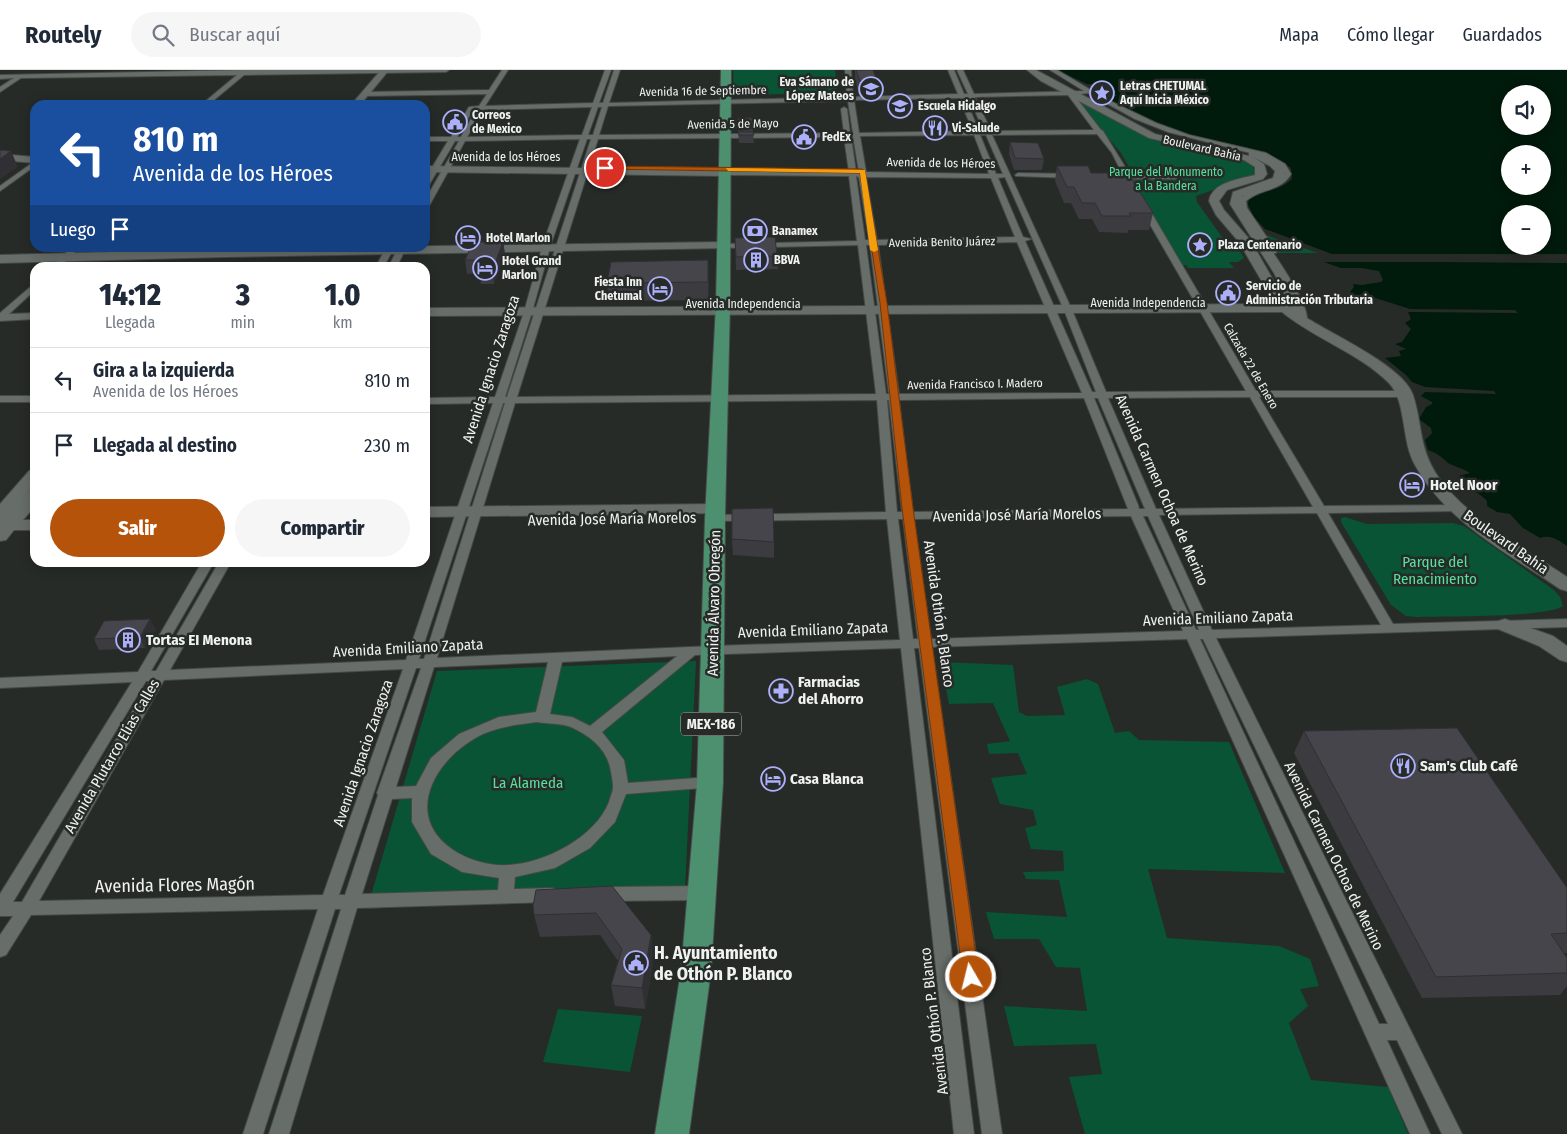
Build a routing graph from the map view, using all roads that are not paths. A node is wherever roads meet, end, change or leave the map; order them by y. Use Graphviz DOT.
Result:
graph roads {
  1 [pos="281,70"];
  2 [pos="390,70"];
  3 [pos="446,70"];
  4 [pos="505,70"];
  5 [pos="608,70"];
  6 [pos="617,70"];
  7 [pos="726,70"];
  8 [pos="840,70"];
  9 [pos="848,70"];
  10 [pos="951,70"];
  11 [pos="960,70"];
  12 [pos="1031,70"];
  13 [pos="1047,70"];
  14 [pos="1053,70"];
  15 [pos="248,71"];
  16 [pos="143,72"];
  17 [pos="0,75"];
  18 [pos="23,75"];
  19 [pos="486,85"];
  20 [pos="0,90"];
  21 [pos="1074,91"];
  22 [pos="491,92"];
  23 [pos="481,93"];
  24 [pos="218,94"];
  25 [pos="227,94"];
  26 [pos="966,94"];
  27 [pos="368,97"];
  28 [pos="846,97"];
  29 [pos="210,100"];
  30 [pos="220,100"];
  31 [pos="726,100"];
  32 [pos="602,103"];
  33 [pos="473,106"];
  34 [pos="482,106"];
  35 [pos="1151,129"];
  36 [pos="1099,130"];
  37 [pos="1140,131"];
  38 [pos="848,132"];
  39 [pos="857,133"];
  40 [pos="725,134"];
  41 [pos="983,135"];
  42 [pos="592,136"];
  43 [pos="430,137"];
  44 [pos="453,137"];
  45 [pos="464,137"];
  46 [pos="0,157"];
  47 [pos="0,162"];
  48 [pos="30,162"];
  49 [pos="30,163"];
  50 [pos="30,165"];
  51 [pos="435,168"];
  52 [pos="580,169"];
  53 [pos="725,171"];
  54 [pos="853,173"];
  55 [pos="863,173"];
  56 [pos="1004,175"];
  57 [pos="1078,176"];
  58 [pos="1117,176"];
  59 [pos="1127,177"];
  60 [pos="1179,178"];
  61 [pos="11,179"];
  62 [pos="0,184"];
  63 [pos="430,187"];
  64 [pos="0,189"];
  65 [pos="1136,194"];
  66 [pos="1141,202"];
  67 [pos="1007,209"];
  68 [pos="1022,209"];
  69 [pos="1020,238"];
  70 [pos="1035,238"];
  71 [pos="861,241"];
  72 [pos="872,241"];
  73 [pos="724,244"];
  74 [pos="430,246"];
  75 [pos="561,246"];
  76 [pos="546,247"];
  77 [pos="430,249"];
  78 [pos="70,252"];
  79 [pos="231,252"];
  80 [pos="392,252"];
  81 [pos="0,253"];
  82 [pos="1271,255"];
  83 [pos="1254,257"];
  84 [pos="0,259"];
  85 [pos="60,262"];
  86 [pos="219,262"];
  87 [pos="384,262"];
  88 [pos="1037,277"];
  89 [pos="1052,277"];
  90 [pos="30,291"];
  91 [pos="430,305"];
  92 [pos="1050,306"];
  93 [pos="1066,306"];
  94 [pos="1201,306"];
  95 [pos="877,307"];
  96 [pos="12,308"];
  97 [pos="30,308"];
  98 [pos="534,308"];
  99 [pos="722,308"];
  100 [pos="1291,309"];
  101 [pos="430,312"];
  102 [pos="0,315"];
  103 [pos="30,316"];
  104 [pos="1070,354"];
  105 [pos="1086,354"];
  106 [pos="1250,391"];
  107 [pos="1403,391"];
  108 [pos="1094,392"];
  109 [pos="430,394"];
  110 [pos="887,394"];
  111 [pos="720,395"];
  112 [pos="513,396"];
  113 [pos="499,397"];
  114 [pos="0,399"];
  115 [pos="30,399"];
  116 [pos="430,401"];
  117 [pos="30,405"];
  118 [pos="0,406"];
  119 [pos="30,482"];
  120 [pos="30,499"];
  121 [pos="1454,505"];
  122 [pos="1318,508"];
  123 [pos="1134,509"];
  124 [pos="1151,509"];
  125 [pos="430,512"];
  126 [pos="892,512"];
  127 [pos="908,512"];
  128 [pos="716,514"];
  129 [pos="468,516"];
  130 [pos="30,517"];
  131 [pos="430,520"];
  132 [pos="4,522"];
  133 [pos="30,525"];
  134 [pos="205,567"];
  135 [pos="222,567"];
  136 [pos="1567,585"];
  137 [pos="1567,623"];
  138 [pos="1505,625"];
  139 [pos="1389,628"];
  140 [pos="1207,634"];
  141 [pos="1190,635"];
  142 [pos="926,643"];
  143 [pos="907,644"];
  144 [pos="702,650"];
  145 [pos="1567,655"];
  146 [pos="556,657"];
  147 [pos="429,663"];
  148 [pos="411,664"];
  149 [pos="142,676"];
  150 [pos="158,676"];
  151 [pos="0,683"];
  152 [pos="542,717"];
  153 [pos="1253,728"];
  154 [pos="1234,729"];
  155 [pos="592,732"];
  156 [pos="710,783"];
  157 [pos="621,789"];
  158 [pos="420,792"];
  159 [pos="386,793"];
  160 [pos="508,872"];
  161 [pos="702,893"];
  162 [pos="584,894"];
  163 [pos="564,895"];
  164 [pos="505,896"];
  165 [pos="351,901"];
  166 [pos="329,902"];
  167 [pos="0,909"];
  168 [pos="26,909"];
  169 [pos="0,950"];
  170 [pos="302,982"];
  171 [pos="325,982"];
  172 [pos="1373,1032"];
  173 [pos="1402,1032"];
  174 [pos="253,1134"];
  175 [pos="279,1134"];
  176 [pos="672,1134"];
  177 [pos="964,1134"];
  178 [pos="992,1134"];
  179 [pos="1420,1134"];
  180 [pos="1452,1134"];
  1 -- 15 [label="street"];
  2 -- 3 [label="street"];
  2 -- 15 [label="street"];
  2 -- 27 [label="main road"];
  4 -- 22 [label="street"];
  5 -- 32 [label="street, Avenida Ignacio Zaragoza"];
  6 -- 32 [label="street, Avenida Ignacio Zaragoza"];
  7 -- 31 [label="main road, Avenida Álvaro Obregón"];
  8 -- 28 [label="street, Avenida Othón P. Blanco"];
  9 -- 28 [label="street, Avenida Othón P. Blanco"];
  10 -- 26 [label="street, Avenida Carmen Ochoa de Merino"];
  11 -- 26 [label="street, Avenida Carmen Ochoa de Merino"];
  12 -- 21 [label="main road, Boulevard Bahía"];
  13 -- 21 [label="main road, Boulevard Bahía"];
  14 -- 82 [label="street"];
  15 -- 16 [label="street"];
  15 -- 24 [label="street"];
  15 -- 25 [label="street"];
  16 -- 18 [label="street"];
  17 -- 18 [label="street"];
  18 -- 20 [label="street"];
  19 -- 23 [label="street"];
  21 -- 26 [label="street, Avenida 16 de Septiembre"];
  21 -- 35 [label="main road, Boulevard Bahía"];
  21 -- 36 [label="street"];
  21 -- 37 [label="main road, Boulevard Bahía"];
  22 -- 23 [label="street"];
  22 -- 34 [label="street"];
  23 -- 27 [label="street"];
  23 -- 33 [label="street"];
  24 -- 25 [label="street"];
  24 -- 29 [label="street"];
  25 -- 30 [label="street"];
  26 -- 28 [label="street, Avenida 16 de Septiembre"];
  26 -- 41 [label="street, Avenida Carmen Ochoa de Merino"];
  28 -- 31 [label="street, Avenida 16 de Septiembre"];
  28 -- 38 [label="street, Avenida Othón P. Blanco"];
  28 -- 39 [label="street, Avenida Othón P. Blanco"];
  31 -- 32 [label="street, Avenida 16 de Septiembre"];
  31 -- 40 [label="main road, Avenida Álvaro Obregón"];
  32 -- 34 [label="street, Avenida 16 de Septiembre"];
  32 -- 42 [label="street, Avenida Ignacio Zaragoza"];
  33 -- 34 [label="street, Avenida 16 de Septiembre"];
  33 -- 44 [label="street"];
  34 -- 45 [label="street"];
  35 -- 37 [label="main road"];
  35 -- 82 [label="main road, Boulevard Bahía"];
  36 -- 41 [label="street, Avenida 5 de Mayo"];
  36 -- 59 [label="street"];
  37 -- 83 [label="main road, Boulevard Bahía"];
  38 -- 39 [label="street, Avenida 5 de Mayo"];
  38 -- 40 [label="street, Avenida 5 de Mayo"];
  38 -- 54 [label="street, Avenida Othón P. Blanco"];
  39 -- 41 [label="street, Avenida 5 de Mayo"];
  39 -- 55 [label="street, Avenida Othón P. Blanco"];
  40 -- 42 [label="street, Avenida 5 de Mayo"];
  40 -- 53 [label="main road, Avenida Álvaro Obregón"];
  41 -- 56 [label="street, Avenida Carmen Ochoa de Merino"];
  42 -- 45 [label="street, Avenida 5 de Mayo"];
  42 -- 52 [label="street, Avenida Ignacio Zaragoza"];
  43 -- 44 [label="street, Avenida 5 de Mayo"];
  44 -- 45 [label="street, Avenida 5 de Mayo"];
  44 -- 51 [label="street"];
  45 -- 51 [label="street"];
  46 -- 48 [label="main road"];
  47 -- 49 [label="main road"];
  50 -- 61 [label="street"];
  51 -- 52 [label="main road, Avenida de los Héroes"];
  51 -- 63 [label="street"];
  52 -- 53 [label="main road, Avenida de los Héroes"];
  52 -- 75 [label="street, Avenida Ignacio Zaragoza"];
  52 -- 76 [label="street, Avenida Ignacio Zaragoza"];
  53 -- 54 [label="street, Avenida de los Héroes"];
  53 -- 73 [label="main road, Avenida Álvaro Obregón / MEX-186"];
  54 -- 55 [label="street, Avenida de los Héroes"];
  54 -- 71 [label="street, Avenida Othón P. Blanco"];
  55 -- 56 [label="street, Avenida de los Héroes"];
  55 -- 72 [label="street, Avenida Othón P. Blanco"];
  56 -- 57 [label="street, Avenida de los Héroes"];
  56 -- 67 [label="street, Avenida Carmen Ochoa de Merino"];
  56 -- 68 [label="street, Avenida Carmen Ochoa de Merino"];
  58 -- 59 [label="street"];
  59 -- 60 [label="street"];
  59 -- 65 [label="street"];
  61 -- 62 [label="street"];
  61 -- 64 [label="street"];
  66 -- 94 [label="street, Calzada 22 de Enero"];
  67 -- 68 [label="street"];
  67 -- 69 [label="street, Avenida Carmen Ochoa de Merino"];
  68 -- 70 [label="street, Avenida Carmen Ochoa de Merino"];
  69 -- 70 [label="street, Avenida Benito Juárez"];
  69 -- 72 [label="street, Avenida Benito Juárez"];
  69 -- 88 [label="street, Avenida Carmen Ochoa de Merino"];
  70 -- 89 [label="street, Avenida Carmen Ochoa de Merino"];
  71 -- 72 [label="street, Avenida Benito Juárez"];
  71 -- 73 [label="street, Avenida Benito Juárez"];
  71 -- 95 [label="street, Avenida Othón P. Blanco"];
  72 -- 95 [label="street, Avenida Othón P. Blanco"];
  73 -- 75 [label="main road, Avenida Benito Juárez"];
  73 -- 99 [label="main road, Avenida Álvaro Obregón / MEX-186"];
  74 -- 76 [label="main road, Avenida Benito Juárez"];
  75 -- 76 [label="main road, Avenida Benito Juárez"];
  75 -- 98 [label="street, Avenida Ignacio Zaragoza"];
  76 -- 77 [label="main road, Avenida Benito Juárez"];
  76 -- 98 [label="street, Avenida Ignacio Zaragoza"];
  78 -- 81 [label="main road, Avenida Benito Juárez"];
  78 -- 84 [label="main road, Avenida Benito Juárez"];
  78 -- 85 [label="street"];
  79 -- 86 [label="main road"];
  80 -- 87 [label="street"];
  82 -- 83 [label="main road"];
  82 -- 100 [label="main road, Boulevard Bahía"];
  83 -- 100 [label="main road, Boulevard Bahía"];
  88 -- 89 [label="street"];
  88 -- 92 [label="street, Avenida Carmen Ochoa de Merino"];
  89 -- 93 [label="street, Avenida Carmen Ochoa de Merino"];
  90 -- 96 [label="street"];
  91 -- 98 [label="main road, Avenida Independencia"];
  92 -- 93 [label="main road, Avenida Independencia"];
  92 -- 95 [label="main road, Avenida Independencia"];
  92 -- 104 [label="street, Avenida Carmen Ochoa de Merino"];
  93 -- 94 [label="main road, Avenida Independencia"];
  93 -- 105 [label="street, Avenida Carmen Ochoa de Merino"];
  94 -- 100 [label="main road, Avenida Independencia"];
  94 -- 106 [label="street, Calzada 22 de Enero"];
  95 -- 99 [label="main road, Avenida Independencia"];
  95 -- 110 [label="street, Avenida Othón P. Blanco"];
  96 -- 97 [label="street"];
  96 -- 102 [label="street"];
  98 -- 99 [label="main road, Avenida Independencia"];
  98 -- 101 [label="main road, Avenida Independencia"];
  98 -- 112 [label="street, Avenida Ignacio Zaragoza"];
  98 -- 113 [label="street, Avenida Ignacio Zaragoza"];
  99 -- 111 [label="main road, Avenida Álvaro Obregón / MEX-186"];
  100 -- 107 [label="main road, Boulevard Bahía"];
  102 -- 103 [label="street"];
  104 -- 105 [label="street"];
  104 -- 108 [label="street, Avenida Carmen Ochoa de Merino"];
  105 -- 108 [label="street, Avenida Carmen Ochoa de Merino"];
  106 -- 107 [label="street, Avenida Francisco I. Madero"];
  106 -- 108 [label="street, Avenida Francisco I. Madero"];
  106 -- 122 [label="street, Calzada 22 de Enero"];
  107 -- 121 [label="main road, Boulevard Bahía"];
  108 -- 110 [label="street, Avenida Francisco I. Madero"];
  108 -- 123 [label="street, Avenida Carmen Ochoa de Merino"];
  108 -- 124 [label="street, Avenida Carmen Ochoa de Merino"];
  109 -- 113 [label="street, Avenida Francisco I. Madero"];
  110 -- 111 [label="street, Avenida Francisco I. Madero"];
  110 -- 126 [label="street, Avenida Othón P. Blanco"];
  110 -- 127 [label="street, Avenida Othón P. Blanco"];
  111 -- 112 [label="street, Avenida Francisco I. Madero"];
  111 -- 128 [label="main road, Avenida Álvaro Obregón / MEX-186"];
  112 -- 113 [label="street, Avenida Francisco I. Madero"];
  112 -- 129 [label="street, Avenida Ignacio Zaragoza"];
  113 -- 116 [label="street, Avenida Francisco I. Madero"];
  113 -- 129 [label="street, Avenida Ignacio Zaragoza"];
  114 -- 115 [label="street"];
  117 -- 118 [label="street"];
  119 -- 132 [label="main road"];
  120 -- 132 [label="main road"];
  121 -- 122 [label="street, Avenida José María Morelos"];
  121 -- 136 [label="main road, Boulevard Bahía"];
  122 -- 124 [label="street, Avenida José María Morelos"];
  122 -- 139 [label="street, Calzada 22 de Enero"];
  123 -- 124 [label="street, Avenida José María Morelos"];
  123 -- 127 [label="street, Avenida José María Morelos"];
  123 -- 141 [label="street, Avenida Carmen Ochoa de Merino"];
  124 -- 140 [label="street, Avenida Carmen Ochoa de Merino"];
  125 -- 129 [label="main road, Avenida José María Morelos"];
  126 -- 127 [label="street, Avenida José María Morelos"];
  126 -- 128 [label="street, Avenida José María Morelos"];
  126 -- 143 [label="street, Avenida Othón P. Blanco"];
  127 -- 142 [label="street, Avenida Othón P. Blanco"];
  128 -- 129 [label="main road, Avenida José María Morelos"];
  128 -- 144 [label="main road, Avenida Álvaro Obregón / MEX-186"];
  129 -- 131 [label="main road, Avenida José María Morelos"];
  129 -- 147 [label="street, Avenida Ignacio Zaragoza"];
  129 -- 148 [label="street, Avenida Ignacio Zaragoza"];
  130 -- 132 [label="main road"];
  132 -- 133 [label="main road"];
  134 -- 149 [label="street, Avenida Plutarco Elías Calles"];
  135 -- 150 [label="street, Avenida Plutarco Elías Calles"];
  137 -- 138 [label="street, Avenida Emiliano Zapata"];
  138 -- 139 [label="street, Avenida Emiliano Zapata"];
  138 -- 145 [label="main road"];
  139 -- 140 [label="street, Avenida Emiliano Zapata"];
  140 -- 141 [label="street, Avenida Emiliano Zapata"];
  140 -- 153 [label="street, Avenida Carmen Ochoa de Merino"];
  141 -- 142 [label="street, Avenida Emiliano Zapata"];
  141 -- 154 [label="street, Avenida Carmen Ochoa de Merino"];
  142 -- 143 [label="street, Avenida Emiliano Zapata"];
  142 -- 178 [label="street, Avenida Othón P. Blanco"];
  143 -- 144 [label="street, Avenida Emiliano Zapata"];
  143 -- 177 [label="street, Avenida Othón P. Blanco"];
  144 -- 146 [label="street, Avenida Emiliano Zapata"];
  144 -- 155 [label="street"];
  144 -- 156 [label="main road, Avenida Álvaro Obregón / MEX-186"];
  146 -- 147 [label="street, Avenida Emiliano Zapata"];
  146 -- 152 [label="street"];
  147 -- 148 [label="street, Avenida Emiliano Zapata"];
  147 -- 159 [label="street, Avenida Ignacio Zaragoza"];
  148 -- 150 [label="street, Avenida Emiliano Zapata"];
  148 -- 166 [label="street, Avenida Ignacio Zaragoza"];
  149 -- 150 [label="street, Avenida Emiliano Zapata"];
  149 -- 151 [label="street, Avenida Emiliano Zapata"];
  149 -- 167 [label="street, Avenida Plutarco Elías Calles"];
  150 -- 168 [label="street, Avenida Plutarco Elías Calles"];
  152 -- 155 [label="street"];
  152 -- 158 [label="street"];
  153 -- 154 [label="street"];
  153 -- 173 [label="street, Avenida Carmen Ochoa de Merino"];
  154 -- 172 [label="street, Avenida Carmen Ochoa de Merino"];
  155 -- 157 [label="street"];
  156 -- 157 [label="street"];
  156 -- 161 [label="main road, Avenida Álvaro Obregón / MEX-186"];
  157 -- 160 [label="street"];
  158 -- 159 [label="street"];
  158 -- 160 [label="street"];
  159 -- 165 [label="street, Avenida Ignacio Zaragoza"];
  160 -- 164 [label="street"];
  161 -- 162 [label="street"];
  161 -- 176 [label="main road, Avenida Álvaro Obregón / MEX-186"];
  163 -- 164 [label="street, Avenida Flores Magón"];
  164 -- 165 [label="street, Avenida Flores Magón"];
  165 -- 166 [label="street, Avenida Flores Magón"];
  165 -- 171 [label="street, Avenida Ignacio Zaragoza"];
  166 -- 168 [label="street, Avenida Flores Magón"];
  166 -- 170 [label="street, Avenida Ignacio Zaragoza"];
  167 -- 168 [label="street, Avenida Flores Magón"];
  168 -- 169 [label="street, Avenida Plutarco Elías Calles"];
  170 -- 171 [label="street"];
  170 -- 174 [label="street, Avenida Ignacio Zaragoza"];
  171 -- 175 [label="street, Avenida Ignacio Zaragoza"];
  172 -- 173 [label="street"];
  172 -- 179 [label="street, Avenida Carmen Ochoa de Merino"];
  173 -- 180 [label="street, Avenida Carmen Ochoa de Merino"];
}
